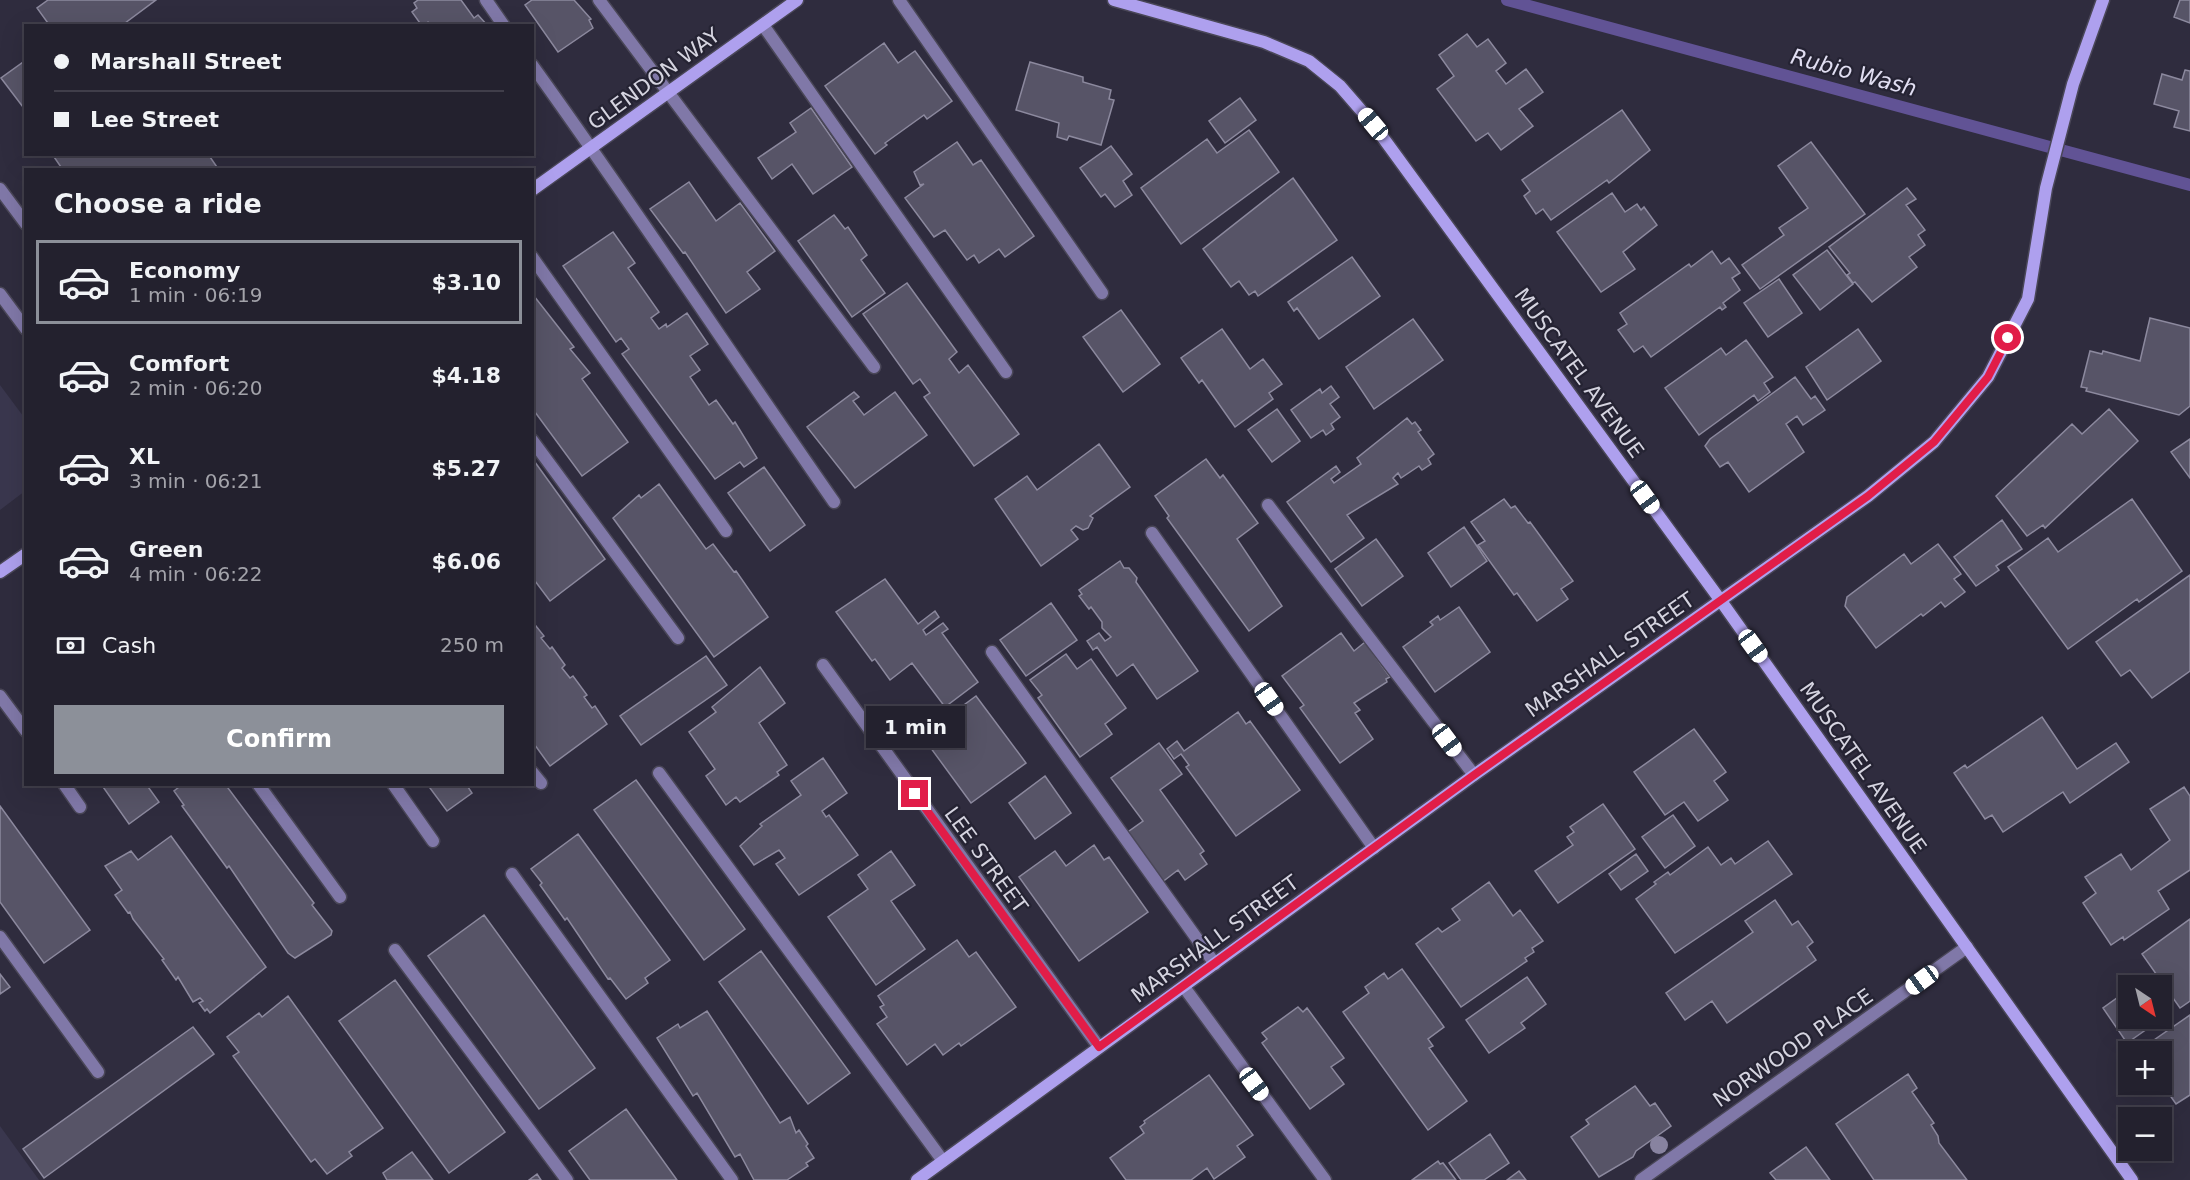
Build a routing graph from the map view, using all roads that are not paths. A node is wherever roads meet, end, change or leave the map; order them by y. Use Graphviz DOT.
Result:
graph roads {
  1 [pos="486,0"];
  2 [pos="598,0"];
  3 [pos="797,0"];
  4 [pos="899,0"];
  5 [pos="1114,0"];
  6 [pos="2103,0"];
  7 [pos="503,24"];
  8 [pos="763,25"];
  9 [pos="534,68"];
  10 [pos="668,93"];
  11 [pos="592,148"];
  12 [pos="0,189"];
  13 [pos="534,189"];
  14 [pos="24,221"];
  15 [pos="534,260"];
  16 [pos="1102,293"];
  17 [pos="0,294"];
  18 [pos="24,326"];
  19 [pos="874,367"];
  20 [pos="1006,372"];
  21 [pos="534,443"];
  22 [pos="834,502"];
  23 [pos="1268,506"];
  24 [pos="726,531"];
  25 [pos="1152,533"];
  26 [pos="24,555"];
  27 [pos="0,572"];
  28 [pos="1721,601"];
  29 [pos="678,638"];
  30 [pos="992,652"];
  31 [pos="823,665"];
  32 [pos="0,696"];
  33 [pos="24,728"];
  34 [pos="534,774"];
  35 [pos="659,774"];
  36 [pos="1474,775"];
  37 [pos="541,783"];
  38 [pos="65,786"];
  39 [pos="259,786"];
  40 [pos="394,786"];
  41 [pos="80,807"];
  42 [pos="433,841"];
  43 [pos="1374,848"];
  44 [pos="512,874"];
  45 [pos="340,897"];
  46 [pos="0,937"];
  47 [pos="1967,947"];
  48 [pos="395,950"];
  49 [pos="1215,964"];
  50 [pos="1184,987"];
  51 [pos="1099,1047"];
  52 [pos="98,1072"];
  53 [pos="943,1161"];
  54 [pos="567,1180"];
  55 [pos="732,1180"];
  56 [pos="917,1180"];
  57 [pos="1325,1180"];
  58 [pos="1641,1180"];
  59 [pos="2132,1180"];
  1 -- 7 [label="street"];
  2 -- 10 [label="street"];
  3 -- 8 [label="street, GLENDON WAY"];
  4 -- 16 [label="street"];
  5 -- 28 [label="street, MUSCATEL AVENUE"];
  6 -- 28 [label="street, MARSHALL STREET"];
  8 -- 10 [label="street, GLENDON WAY"];
  8 -- 20 [label="street"];
  9 -- 11 [label="street"];
  10 -- 11 [label="street, GLENDON WAY"];
  10 -- 19 [label="street"];
  11 -- 13 [label="street, GLENDON WAY"];
  11 -- 22 [label="street"];
  12 -- 14 [label="street"];
  15 -- 24 [label="street"];
  17 -- 18 [label="street"];
  21 -- 29 [label="street"];
  23 -- 36 [label="street"];
  25 -- 43 [label="street"];
  26 -- 27 [label="street"];
  28 -- 36 [label="street, MARSHALL STREET"];
  28 -- 47 [label="street, MUSCATEL AVENUE"];
  30 -- 49 [label="street"];
  31 -- 51 [label="street, LEE STREET"];
  32 -- 33 [label="street"];
  34 -- 37 [label="street"];
  35 -- 53 [label="street"];
  36 -- 43 [label="street, MARSHALL STREET"];
  38 -- 41 [label="street"];
  39 -- 45 [label="street"];
  40 -- 42 [label="street"];
  43 -- 49 [label="street, MARSHALL STREET"];
  44 -- 55 [label="street"];
  46 -- 52 [label="street"];
  47 -- 58 [label="street, NORWOOD PLACE"];
  47 -- 59 [label="street, MUSCATEL AVENUE"];
  48 -- 54 [label="street"];
  49 -- 50 [label="street, MARSHALL STREET"];
  50 -- 51 [label="street, MARSHALL STREET"];
  50 -- 57 [label="street"];
  51 -- 53 [label="street, MARSHALL STREET"];
  53 -- 56 [label="street, MARSHALL STREET"];
}
